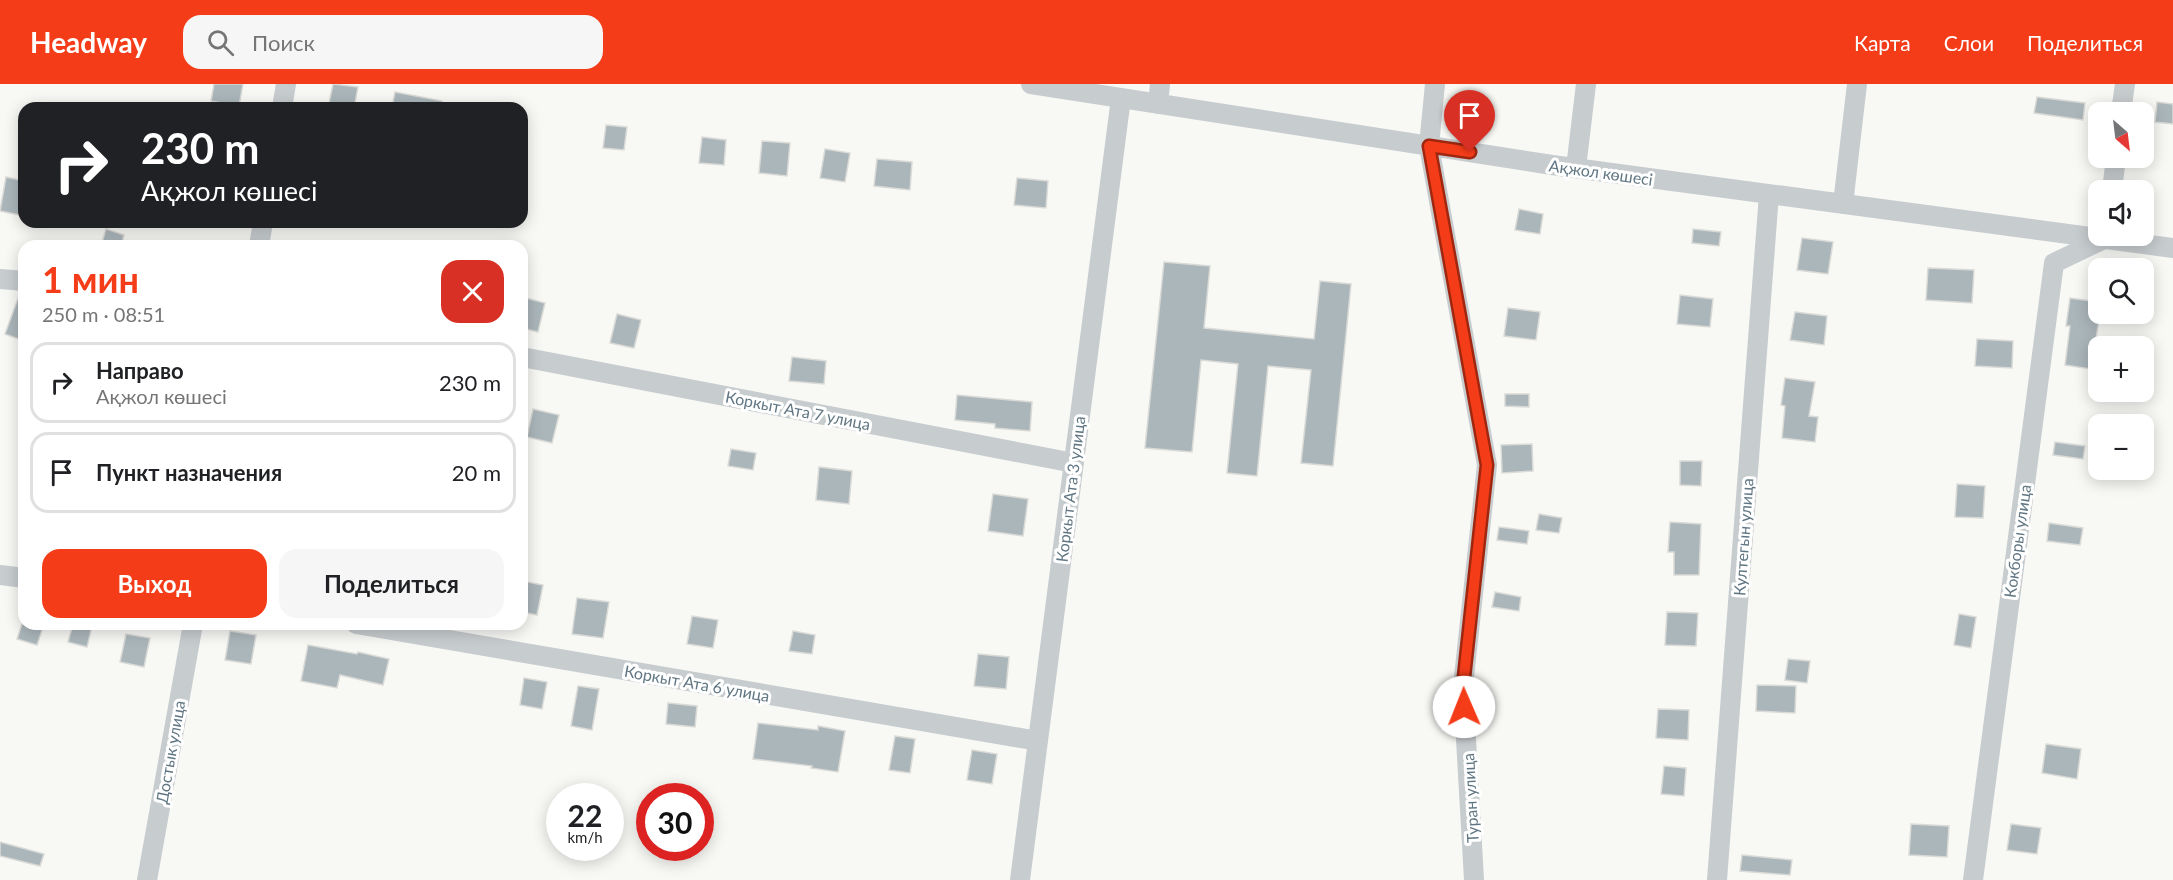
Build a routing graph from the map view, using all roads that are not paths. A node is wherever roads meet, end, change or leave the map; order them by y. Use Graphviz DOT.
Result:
graph roads {
  1 [pos="286,84"];
  2 [pos="1031,84"];
  3 [pos="1160,84"];
  4 [pos="1435,84"];
  5 [pos="1586,84"];
  6 [pos="1857,84"];
  7 [pos="2125,84"];
  8 [pos="1121,98"];
  9 [pos="283,102"];
  10 [pos="2122,102"];
  11 [pos="1158,104"];
  12 [pos="1429,146"];
  13 [pos="1576,168"];
  14 [pos="1769,194"];
  15 [pos="1843,204"];
  16 [pos="2088,235"];
  17 [pos="2154,245"];
  18 [pos="2088,246"];
  19 [pos="2173,248"];
  20 [pos="0,279"];
  21 [pos="18,280"];
  22 [pos="528,358"];
  23 [pos="1074,463"];
  24 [pos="0,575"];
  25 [pos="18,577"];
  26 [pos="192,630"];
  27 [pos="391,630"];
  28 [pos="1038,741"];
  29 [pos="147,880"];
  30 [pos="1020,880"];
  31 [pos="1474,880"];
  32 [pos="1717,880"];
  33 [pos="1973,880"];
  1 -- 9 [label="street"];
  2 -- 8 [label="street, Ақжол көшесі"];
  3 -- 11 [label="street"];
  4 -- 12 [label="street, Туран улица"];
  5 -- 13 [label="street"];
  6 -- 15 [label="street"];
  7 -- 10 [label="street"];
  8 -- 11 [label="street, Ақжол көшесі"];
  8 -- 23 [label="street, Коркыт Ата 3 улица"];
  11 -- 12 [label="street, Ақжол көшесі"];
  12 -- 13 [label="street, Ақжол көшесі"];
  12 -- 31 [label="street, Туран улица"];
  13 -- 14 [label="street, Ақжол көшесі"];
  14 -- 15 [label="street, Ақжол көшесі"];
  14 -- 32 [label="street, Култегын улица"];
  15 -- 16 [label="street, Ақжол көшесі"];
  17 -- 19 [label="street, Ақжол көшесі"];
  18 -- 33 [label="street, Кокборы улица"];
  20 -- 21 [label="street"];
  22 -- 23 [label="street, Коркыт Ата 7 улица"];
  23 -- 28 [label="street, Коркыт Ата 3 улица"];
  24 -- 25 [label="street"];
  26 -- 29 [label="street, Достык улица"];
  27 -- 28 [label="street, Коркыт Ата 6 улица"];
  28 -- 30 [label="street, Коркыт Ата 3 улица"];
}
